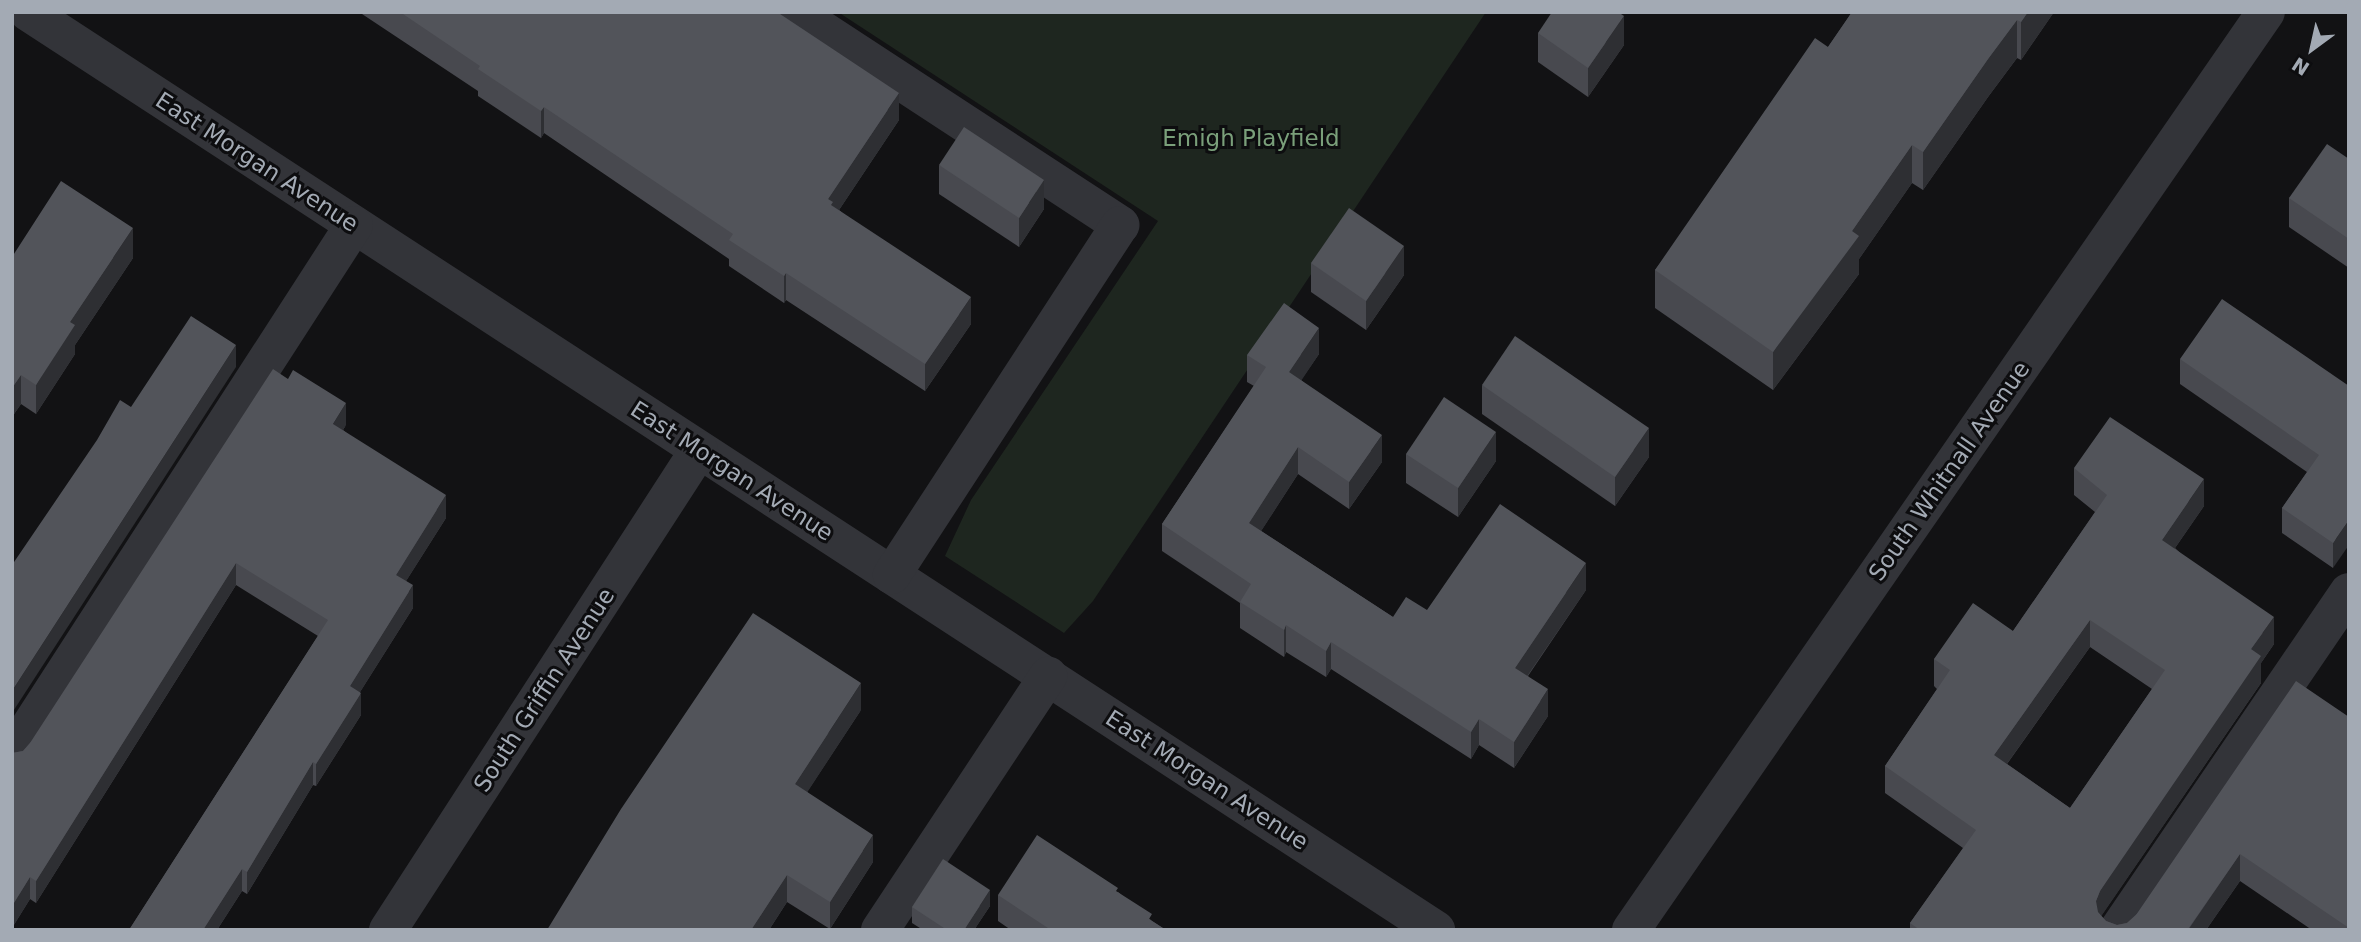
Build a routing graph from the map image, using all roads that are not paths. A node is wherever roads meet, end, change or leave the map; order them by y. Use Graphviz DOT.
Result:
graph roads {
  1 [pos="16,12"];
  2 [pos="28,12"];
  3 [pos="795,12"];
  4 [pos="2266,12"];
  5 [pos="12,18"];
  6 [pos="354,225"];
  7 [pos="699,450"];
  8 [pos="892,575"];
  9 [pos="2349,592"];
  10 [pos="1048,677"];
  11 [pos="12,754"];
  12 [pos="388,930"];
  13 [pos="880,930"];
  14 [pos="1436,930"];
  15 [pos="1631,930"];
  16 [pos="2118,930"];
  1 -- 5 [label="street"];
  2 -- 6 [label="street, East Morgan Avenue"];
  3 -- 8 [label="street"];
  4 -- 15 [label="street, South Whitnall Avenue"];
  6 -- 7 [label="street, East Morgan Avenue"];
  6 -- 11 [label="street"];
  7 -- 8 [label="street, East Morgan Avenue"];
  7 -- 12 [label="street, South Griffin Avenue"];
  8 -- 10 [label="street, East Morgan Avenue"];
  9 -- 16 [label="street"];
  10 -- 13 [label="street"];
  10 -- 14 [label="street, East Morgan Avenue"];
}
